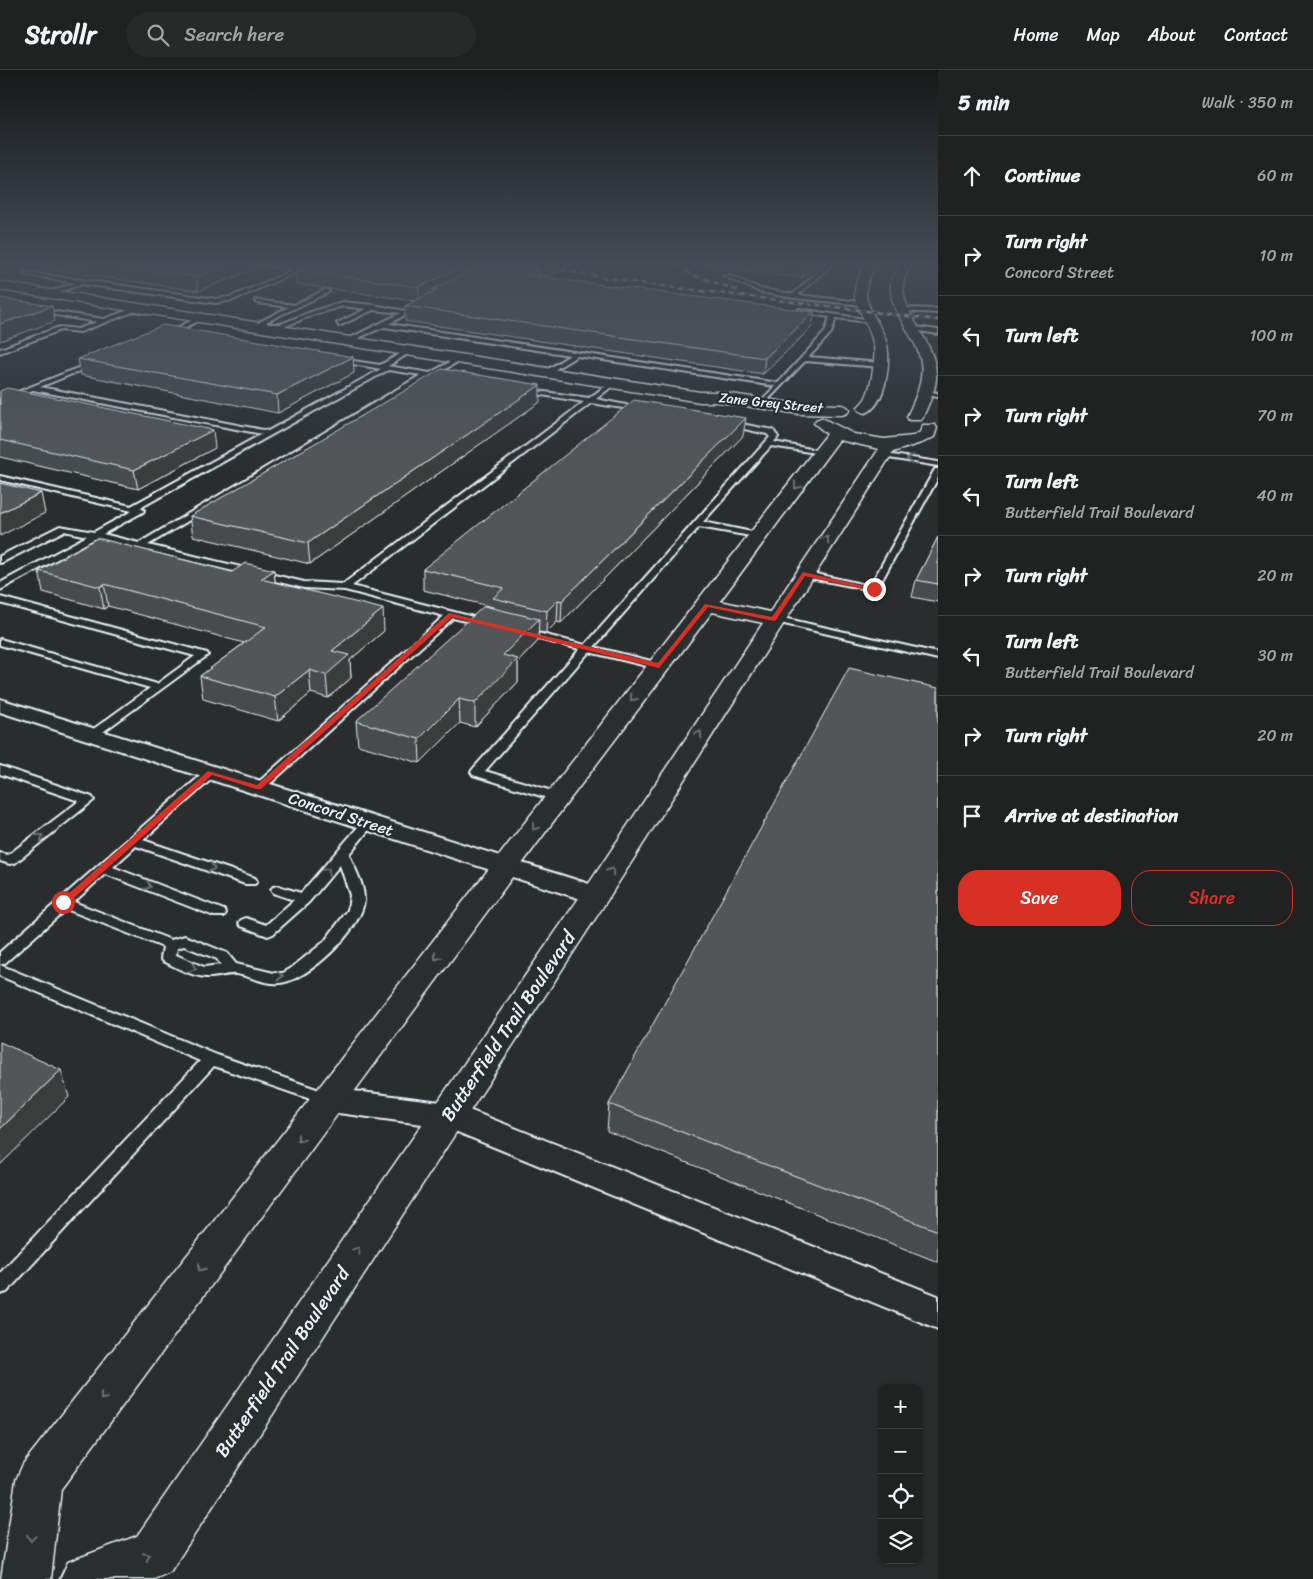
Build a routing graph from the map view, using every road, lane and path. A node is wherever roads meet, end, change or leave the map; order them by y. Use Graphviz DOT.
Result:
graph roads {
  1 [pos="47,333"];
  2 [pos="168,333"];
  3 [pos="302,333"];
  4 [pos="364,333"];
  5 [pos="439,333"];
  6 [pos="828,333"];
  7 [pos="876,333"];
  8 [pos="918,333"];
  9 [pos="162,336"];
  10 [pos="347,341"];
  11 [pos="0,351"];
  12 [pos="409,351"];
  13 [pos="576,354"];
  14 [pos="324,357"];
  15 [pos="107,358"];
  16 [pos="459,359"];
  17 [pos="804,359"];
  18 [pos="881,365"];
  19 [pos="384,367"];
  20 [pos="546,373"];
  21 [pos="430,375"];
  22 [pos="460,380"];
  23 [pos="613,384"];
  24 [pos="780,385"];
  25 [pos="33,388"];
  26 [pos="516,389"];
  27 [pos="931,394"];
  28 [pos="700,397"];
  29 [pos="0,401"];
  30 [pos="590,401"];
  31 [pos="762,404"];
  32 [pos="865,408"];
  33 [pos="883,409"];
  34 [pos="652,410"];
  35 [pos="900,412"];
  36 [pos="915,417"];
  37 [pos="717,421"];
  38 [pos="831,430"];
  39 [pos="268,433"];
  40 [pos="919,439"];
  41 [pos="769,443"];
  42 [pos="938,464"];
  43 [pos="938,471"];
  44 [pos="0,478"];
  45 [pos="133,508"];
  46 [pos="698,524"];
  47 [pos="94,536"];
  48 [pos="759,536"];
  49 [pos="140,546"];
  50 [pos="0,560"];
  51 [pos="803,574"];
  52 [pos="0,587"];
  53 [pos="345,587"];
  54 [pos="0,600"];
  55 [pos="707,605"];
  56 [pos="451,614"];
  57 [pos="774,619"];
  58 [pos="496,626"];
  59 [pos="515,630"];
  60 [pos="0,642"];
  61 [pos="588,648"];
  62 [pos="938,656"];
  63 [pos="659,666"];
  64 [pos="157,687"];
  65 [pos="0,706"];
  66 [pos="92,735"];
  67 [pos="0,770"];
  68 [pos="211,772"];
  69 [pos="258,788"];
  70 [pos="558,797"];
  71 [pos="368,822"];
  72 [pos="133,841"];
  73 [pos="342,853"];
  74 [pos="0,857"];
  75 [pos="505,866"];
  76 [pos="103,868"];
  77 [pos="250,881"];
  78 [pos="278,890"];
  79 [pos="596,895"];
  80 [pos="304,898"];
  81 [pos="63,902"];
  82 [pos="219,913"];
  83 [pos="246,923"];
  84 [pos="170,945"];
  85 [pos="0,960"];
  86 [pos="232,969"];
  87 [pos="0,970"];
  88 [pos="211,1059"];
  89 [pos="330,1100"];
  90 [pos="448,1115"];
  91 [pos="0,1286"];
  92 [pos="938,1313"];
  93 [pos="26,1579"];
  94 [pos="85,1579"];
  1 -- 11 [label="lane"];
  2 -- 9 [label="lane"];
  3 -- 10 [label="street, Zane Grey Street"];
  4 -- 10 [label="lane"];
  5 -- 13 [label="lane"];
  6 -- 17 [label="lane"];
  7 -- 18 [label="street"];
  8 -- 27 [label="street"];
  10 -- 12 [label="street, Zane Grey Street"];
  12 -- 16 [label="street, Zane Grey Street"];
  12 -- 19 [label="lane"];
  13 -- 20 [label="lane"];
  13 -- 24 [label="lane"];
  14 -- 19 [label="lane"];
  15 -- 25 [label="lane"];
  16 -- 20 [label="street, Zane Grey Street"];
  16 -- 21 [label="lane"];
  17 -- 18 [label="lane"];
  17 -- 24 [label="lane"];
  18 -- 32 [label="street"];
  19 -- 21 [label="lane"];
  19 -- 39 [label="lane"];
  20 -- 23 [label="street, Zane Grey Street"];
  21 -- 22 [label="lane"];
  21 -- 49 [label="lane"];
  23 -- 28 [label="street, Zane Grey Street"];
  23 -- 30 [label="lane"];
  24 -- 31 [label="lane"];
  25 -- 29 [label="lane"];
  25 -- 39 [label="lane"];
  26 -- 30 [label="lane"];
  27 -- 36 [label="street"];
  28 -- 31 [label="street, Zane Grey Street"];
  28 -- 38 [label="street, Zane Grey Street"];
  30 -- 34 [label="lane"];
  30 -- 53 [label="lane"];
  31 -- 38 [label="street, Zane Grey Street"];
  32 -- 33 [label="street"];
  32 -- 38 [label="street"];
  35 -- 36 [label="street"];
  36 -- 40 [label="street"];
  37 -- 41 [label="lane"];
  38 -- 40 [label="street"];
  38 -- 41 [label="lane"];
  38 -- 48 [label="street, one-way"];
  39 -- 45 [label="lane"];
  42 -- 40 [label="lane, one-way"];
  51 -- 40 [label="street, Butterfield Trail Boulevard, one-way"];
  41 -- 46 [label="lane"];
  43 -- 51 [label="lane"];
  44 -- 45 [label="lane"];
  45 -- 47 [label="lane"];
  46 -- 48 [label="lane"];
  46 -- 61 [label="lane"];
  47 -- 49 [label="lane"];
  47 -- 50 [label="lane"];
  47 -- 52 [label="lane"];
  48 -- 55 [label="street"];
  49 -- 53 [label="lane"];
  51 -- 57 [label="street, Butterfield Trail Boulevard"];
  53 -- 56 [label="lane"];
  54 -- 64 [label="lane"];
  55 -- 57 [label="street"];
  55 -- 63 [label="street"];
  56 -- 58 [label="lane"];
  56 -- 69 [label="lane"];
  57 -- 62 [label="lane"];
  79 -- 57 [label="street, Butterfield Trail Boulevard, one-way"];
  59 -- 61 [label="lane"];
  60 -- 64 [label="lane"];
  61 -- 63 [label="lane"];
  61 -- 70 [label="lane"];
  63 -- 70 [label="street, one-way"];
  64 -- 66 [label="lane"];
  65 -- 66 [label="street, Concord Street"];
  66 -- 68 [label="street, Concord Street"];
  74 -- 67 [label="lane, one-way"];
  68 -- 69 [label="street, Concord Street"];
  68 -- 72 [label="lane"];
  69 -- 71 [label="street, Concord Street"];
  70 -- 75 [label="street, one-way"];
  71 -- 73 [label="lane"];
  71 -- 75 [label="street, Concord Street"];
  72 -- 76 [label="lane"];
  72 -- 77 [label="lane, one-way"];
  80 -- 73 [label="lane, one-way"];
  86 -- 73 [label="lane, one-way"];
  75 -- 79 [label="street, Concord Street"];
  75 -- 89 [label="street, one-way"];
  76 -- 81 [label="lane"];
  76 -- 82 [label="lane, one-way"];
  78 -- 80 [label="lane"];
  79 -- 90 [label="street, Butterfield Trail Boulevard"];
  80 -- 83 [label="lane"];
  81 -- 84 [label="lane"];
  81 -- 85 [label="lane"];
  84 -- 86 [label="lane"];
  84 -- 86 [label="lane, one-way"];
  87 -- 88 [label="lane"];
  88 -- 89 [label="lane"];
  88 -- 91 [label="lane"];
  89 -- 90 [label="street"];
  89 -- 93 [label="street, one-way"];
  90 -- 92 [label="street"];
  94 -- 90 [label="street, Butterfield Trail Boulevard, one-way"];
}
